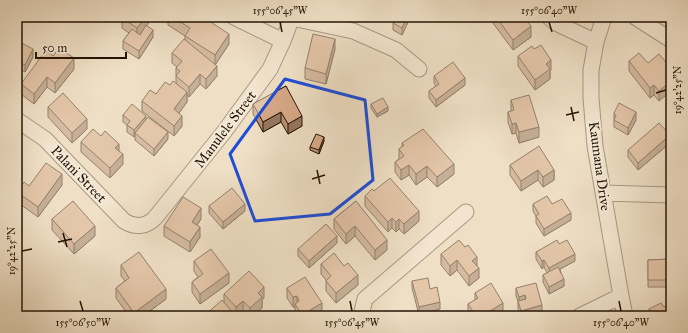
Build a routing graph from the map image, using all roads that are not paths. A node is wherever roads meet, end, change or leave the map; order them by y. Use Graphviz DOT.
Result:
graph roads {
  1 [pos="234,17"];
  2 [pos="292,17"];
  3 [pos="550,17"];
  4 [pos="604,17"];
  5 [pos="636,17"];
  6 [pos="671,40"];
  7 [pos="283,41"];
  8 [pos="596,42"];
  9 [pos="419,69"];
  10 [pos="17,120"];
  11 [pos="603,193"];
  12 [pos="671,195"];
  13 [pos="466,212"];
  14 [pos="140,226"];
  15 [pos="621,296"];
  16 [pos="361,316"];
  17 [pos="580,316"];
  18 [pos="625,316"];
  1 -- 7 [label="street"];
  2 -- 7 [label="street, Manulele Street"];
  2 -- 9 [label="street"];
  3 -- 8 [label="street"];
  4 -- 8 [label="street, Kaumana Drive"];
  5 -- 6 [label="street"];
  7 -- 14 [label="street, Manulele Street"];
  8 -- 11 [label="street, Kaumana Drive"];
  10 -- 14 [label="street, Palani Street"];
  11 -- 12 [label="street"];
  11 -- 15 [label="street, Kaumana Drive"];
  13 -- 16 [label="street"];
  15 -- 17 [label="street"];
  15 -- 18 [label="street, Kaumana Drive"];
}
